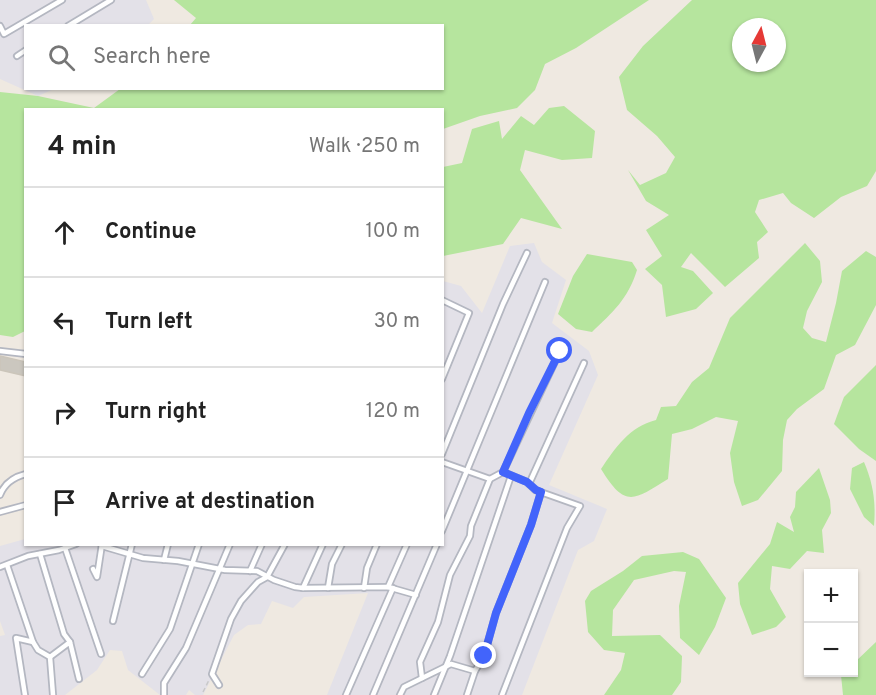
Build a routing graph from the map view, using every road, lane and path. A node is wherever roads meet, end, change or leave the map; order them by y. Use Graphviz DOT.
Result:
graph roads {
  1 [pos="62,0"];
  2 [pos="111,0"];
  3 [pos="71,24"];
  4 [pos="0,26"];
  5 [pos="24,51"];
  6 [pos="16,56"];
  7 [pos="526,253"];
  8 [pos="545,282"];
  9 [pos="444,301"];
  10 [pos="0,351"];
  11 [pos="560,351"];
  12 [pos="24,354"];
  13 [pos="584,363"];
  14 [pos="444,374"];
  15 [pos="444,449"];
  16 [pos="444,463"];
  17 [pos="467,471"];
  18 [pos="503,472"];
  19 [pos="24,474"];
  20 [pos="511,476"];
  21 [pos="490,479"];
  22 [pos="529,484"];
  23 [pos="541,492"];
  24 [pos="0,495"];
  25 [pos="24,506"];
  26 [pos="0,512"];
  27 [pos="444,526"];
  28 [pos="70,546"];
  29 [pos="102,546"];
  30 [pos="105,546"];
  31 [pos="132,546"];
  32 [pos="168,546"];
  33 [pos="198,546"];
  34 [pos="229,546"];
  35 [pos="261,546"];
  36 [pos="284,546"];
  37 [pos="322,546"];
  38 [pos="341,546"];
  39 [pos="376,546"];
  40 [pos="406,546"];
  41 [pos="436,546"];
  42 [pos="65,548"];
  43 [pos="40,554"];
  44 [pos="130,554"];
  45 [pos="164,560"];
  46 [pos="193,564"];
  47 [pos="7,565"];
  48 [pos="0,567"];
  49 [pos="93,569"];
  50 [pos="220,569"];
  51 [pos="250,571"];
  52 [pos="267,577"];
  53 [pos="303,588"];
  54 [pos="328,588"];
  55 [pos="364,588"];
  56 [pos="391,588"];
  57 [pos="416,594"];
  58 [pos="113,621"];
  59 [pos="33,642"];
  60 [pos="69,642"];
  61 [pos="101,654"];
  62 [pos="50,657"];
  63 [pos="446,667"];
  64 [pos="475,671"];
  65 [pos="142,674"];
  66 [pos="212,674"];
  67 [pos="422,678"];
  68 [pos="79,679"];
  69 [pos="219,685"];
  70 [pos="203,692"];
  71 [pos="25,695"];
  72 [pos="52,695"];
  73 [pos="164,695"];
  74 [pos="346,695"];
  75 [pos="373,695"];
  76 [pos="400,695"];
  77 [pos="434,695"];
  78 [pos="467,695"];
  79 [pos="502,695"];
  1 -- 4 [label="lane"];
  2 -- 3 [label="lane"];
  5 -- 6 [label="lane"];
  7 -- 15 [label="lane"];
  8 -- 17 [label="lane"];
  9 -- 14 [label="lane"];
  10 -- 12 [label="lane"];
  11 -- 18 [label="lane"];
  13 -- 22 [label="lane"];
  16 -- 17 [label="lane"];
  17 -- 21 [label="lane"];
  17 -- 27 [label="lane"];
  18 -- 20 [label="lane"];
  18 -- 21 [label="lane"];
  19 -- 24 [label="lane"];
  20 -- 22 [label="lane"];
  20 -- 63 [label="lane"];
  21 -- 67 [label="lane"];
  22 -- 23 [label="lane"];
  23 -- 64 [label="lane"];
  23 -- 79 [label="lane"];
  25 -- 26 [label="lane"];
  28 -- 42 [label="lane"];
  29 -- 49 [label="lane"];
  30 -- 44 [label="lane"];
  31 -- 44 [label="lane"];
  32 -- 45 [label="lane"];
  33 -- 46 [label="lane"];
  34 -- 50 [label="lane"];
  35 -- 51 [label="lane"];
  36 -- 52 [label="lane"];
  37 -- 53 [label="lane"];
  38 -- 54 [label="lane"];
  39 -- 55 [label="lane"];
  40 -- 56 [label="lane"];
  41 -- 57 [label="lane"];
  42 -- 43 [label="lane"];
  42 -- 61 [label="lane"];
  43 -- 47 [label="lane"];
  43 -- 60 [label="lane"];
  44 -- 45 [label="lane"];
  44 -- 58 [label="lane"];
  45 -- 46 [label="lane"];
  46 -- 50 [label="lane"];
  46 -- 65 [label="lane"];
  47 -- 48 [label="lane"];
  47 -- 59 [label="lane"];
  50 -- 51 [label="lane"];
  50 -- 73 [label="lane"];
  51 -- 52 [label="lane"];
  52 -- 53 [label="lane"];
  52 -- 66 [label="lane"];
  53 -- 54 [label="lane"];
  54 -- 55 [label="lane"];
  55 -- 56 [label="lane"];
  56 -- 57 [label="lane"];
  56 -- 74 [label="lane"];
  57 -- 75 [label="lane"];
  59 -- 62 [label="lane"];
  59 -- 71 [label="lane"];
  60 -- 62 [label="lane"];
  60 -- 68 [label="lane"];
  62 -- 72 [label="lane"];
  63 -- 64 [label="lane"];
  63 -- 67 [label="lane"];
  63 -- 77 [label="lane"];
  64 -- 78 [label="lane"];
  66 -- 69 [label="lane"];
  66 -- 70 [label="path"];
  67 -- 76 [label="lane"];
}
